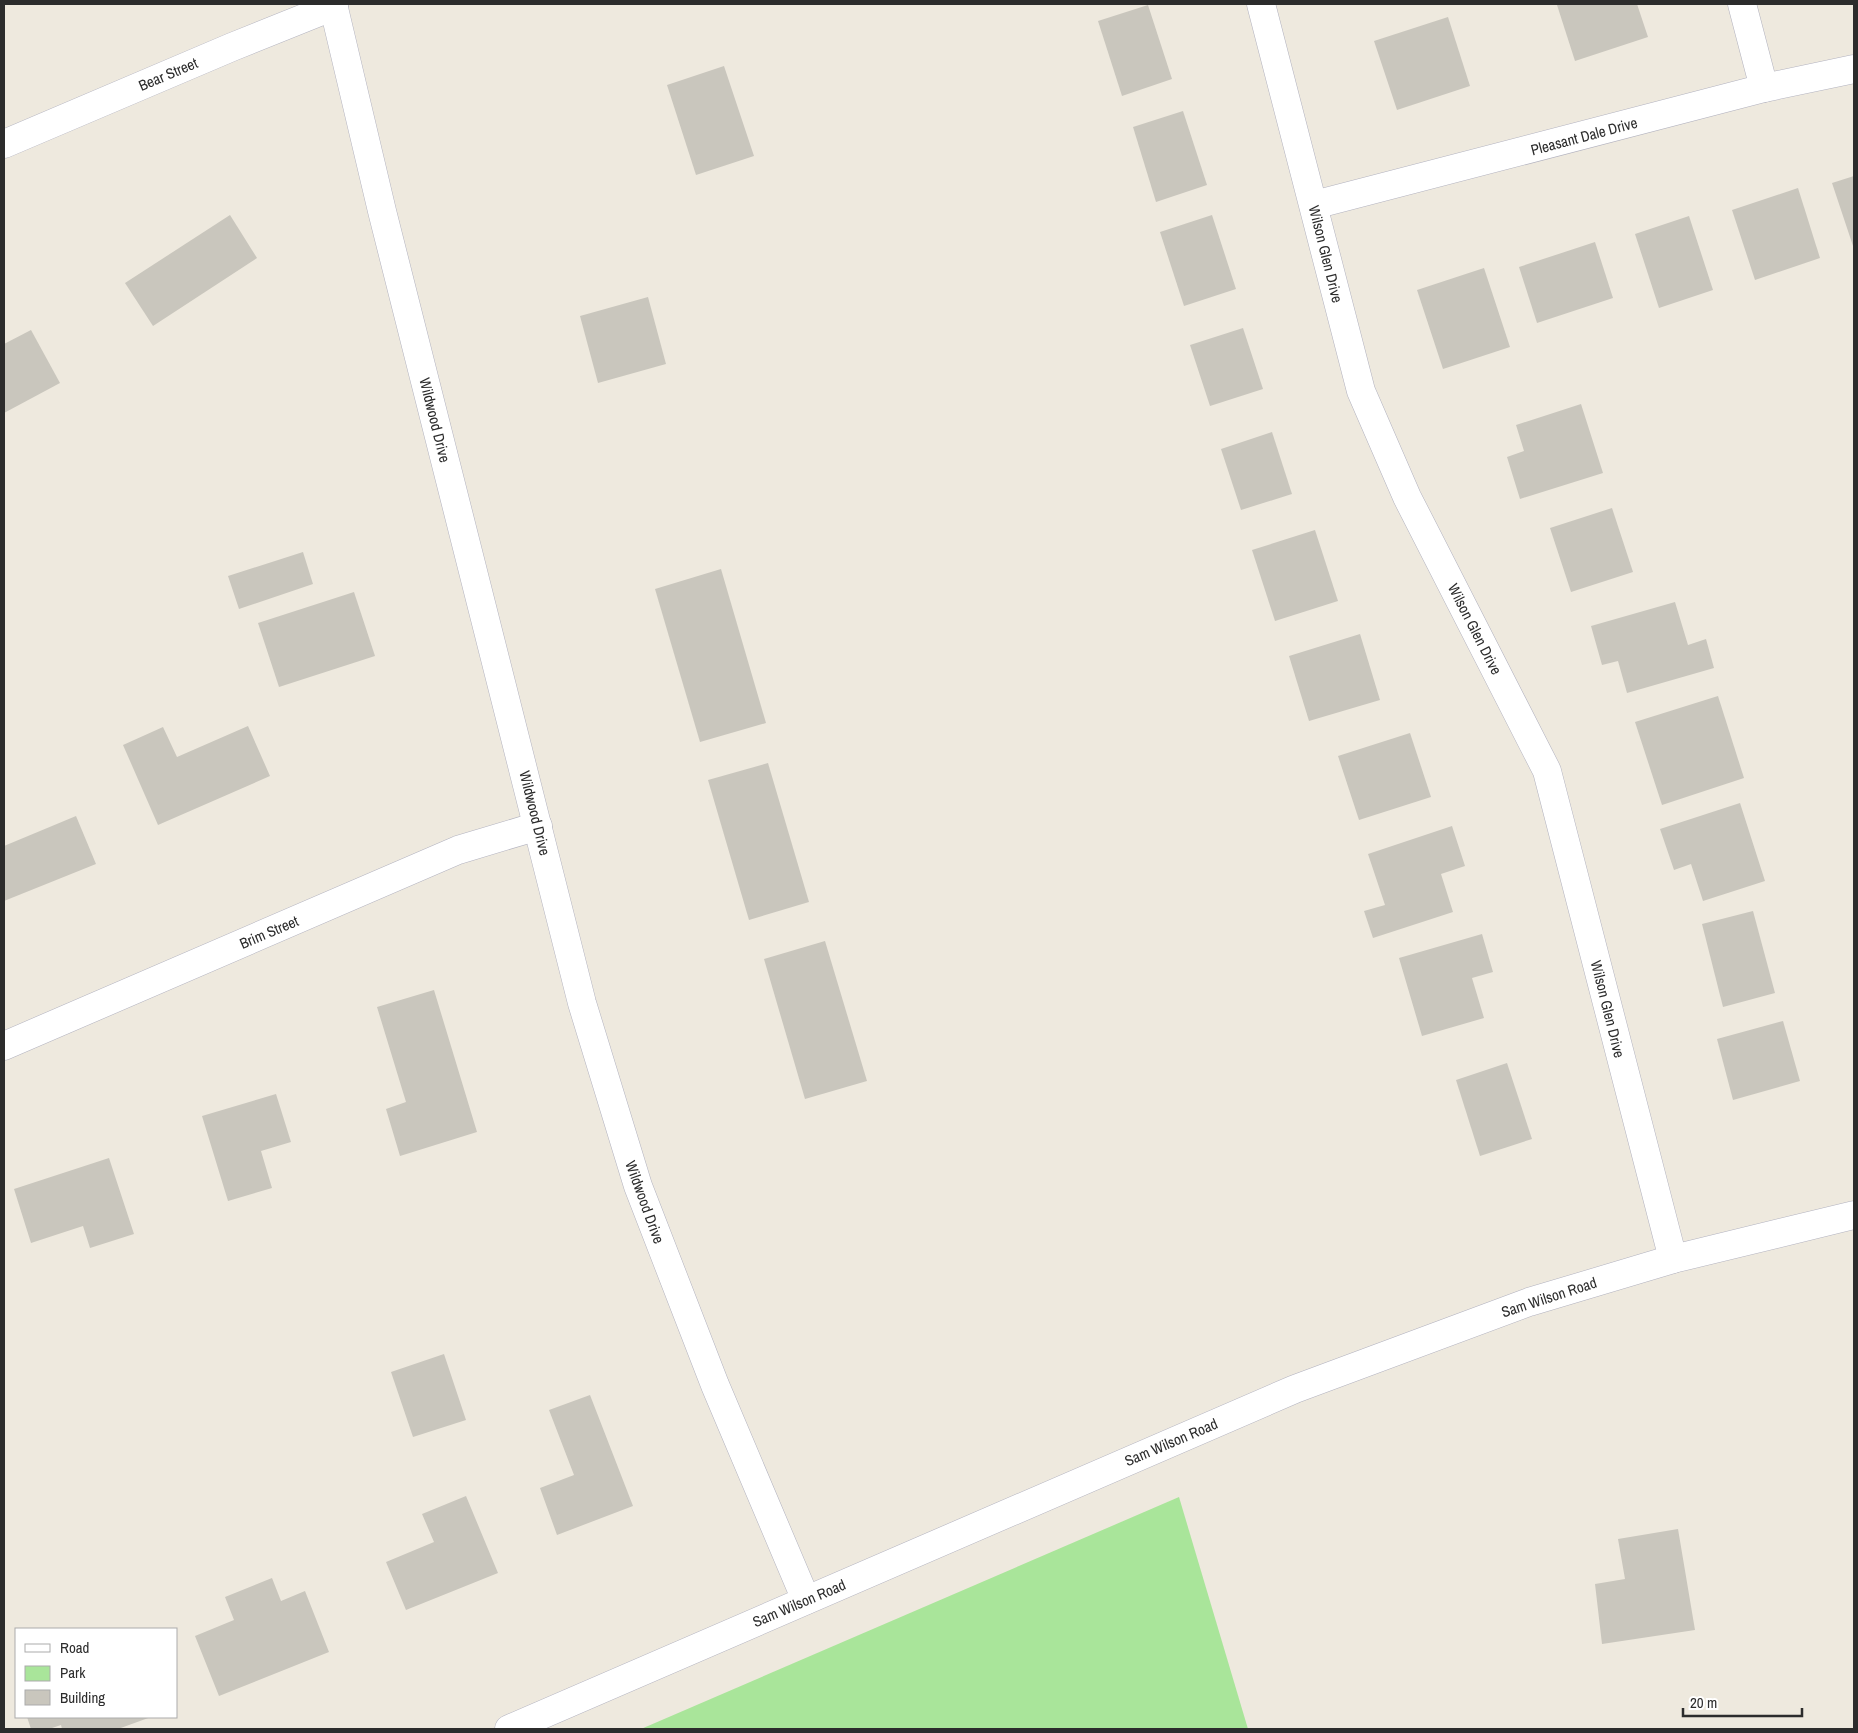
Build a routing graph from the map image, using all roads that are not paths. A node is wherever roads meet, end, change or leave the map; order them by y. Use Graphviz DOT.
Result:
graph roads {
  1 [pos="1262,4"];
  2 [pos="1742,4"];
  3 [pos="333,5"];
  4 [pos="1854,69"];
  5 [pos="1764,88"];
  6 [pos="4,144"];
  7 [pos="1314,205"];
  8 [pos="538,826"];
  9 [pos="4,1046"];
  10 [pos="1854,1215"];
  11 [pos="1673,1259"];
  12 [pos="806,1600"];
  13 [pos="508,1729"];
  1 -- 7 [label="street, Wilson Glen Drive"];
  2 -- 5 [label="street"];
  3 -- 6 [label="street, Bear Street"];
  3 -- 8 [label="street, Wildwood Drive"];
  4 -- 5 [label="street, Pleasant Dale Drive"];
  5 -- 7 [label="street, Pleasant Dale Drive"];
  7 -- 11 [label="street, Wilson Glen Drive"];
  8 -- 9 [label="street, Brim Street"];
  8 -- 12 [label="street, Wildwood Drive"];
  10 -- 11 [label="street, Sam Wilson Road"];
  11 -- 12 [label="street, Sam Wilson Road"];
  12 -- 13 [label="street, Sam Wilson Road"];
}
